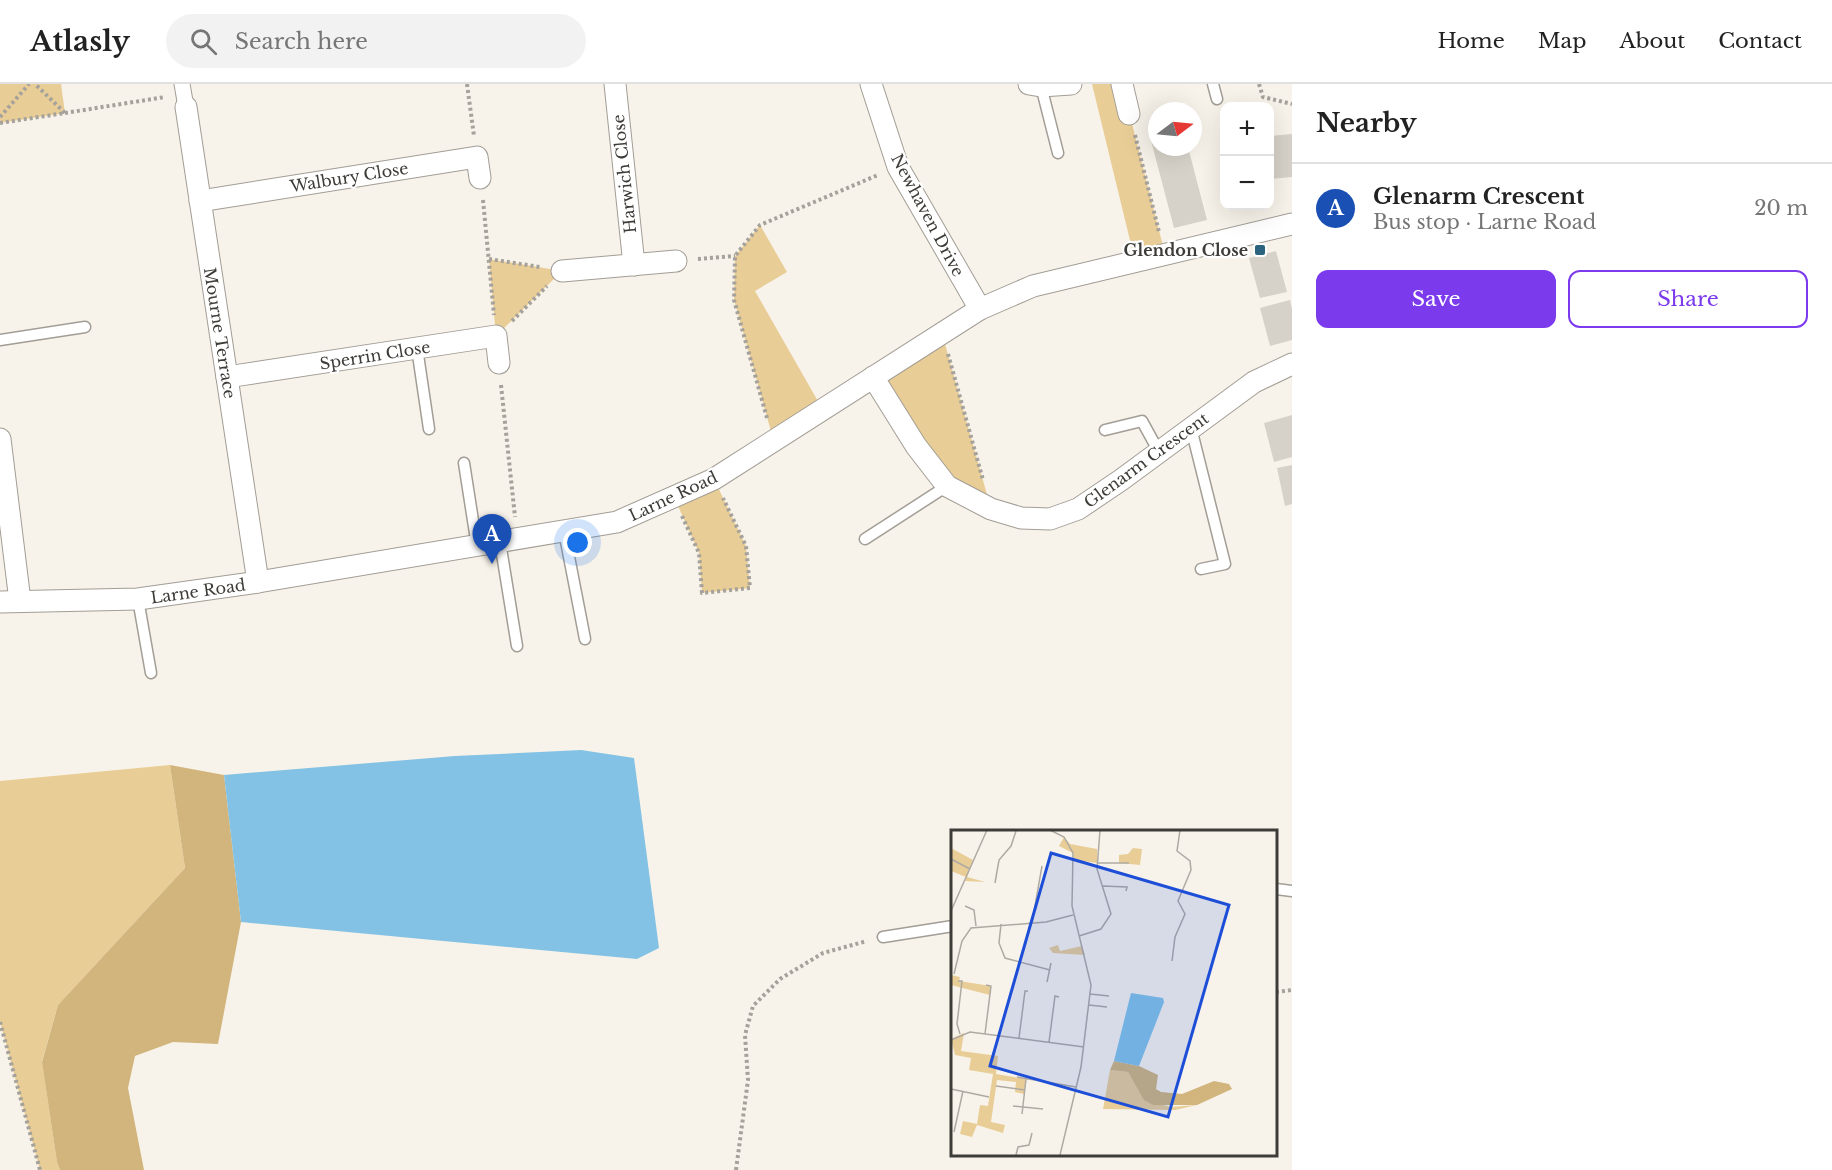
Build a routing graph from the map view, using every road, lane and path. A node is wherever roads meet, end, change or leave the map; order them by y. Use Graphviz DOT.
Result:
graph roads {
  1 [pos="29,84"];
  2 [pos="35,84"];
  3 [pos="467,84"];
  4 [pos="615,84"];
  5 [pos="1071,84"];
  6 [pos="1122,84"];
  7 [pos="1214,84"];
  8 [pos="1259,84"];
  9 [pos="1035,85"];
  10 [pos="877,86"];
  11 [pos="184,95"];
  12 [pos="1217,99"];
  13 [pos="1292,104"];
  14 [pos="65,112"];
  15 [pos="1130,114"];
  16 [pos="0,117"];
  17 [pos="0,123"];
  18 [pos="1058,153"];
  19 [pos="477,157"];
  20 [pos="898,167"];
  21 [pos="480,178"];
  22 [pos="200,201"];
  23 [pos="1292,224"];
  24 [pos="1165,254"];
  25 [pos="735,256"];
  26 [pos="489,259"];
  27 [pos="676,261"];
  28 [pos="634,265"];
  29 [pos="562,271"];
  30 [pos="980,309"];
  31 [pos="85,327"];
  32 [pos="942,333"];
  33 [pos="496,336"];
  34 [pos="0,339"];
  35 [pos="417,348"];
  36 [pos="499,363"];
  37 [pos="1292,364"];
  38 [pos="227,377"];
  39 [pos="873,378"];
  40 [pos="1191,428"];
  41 [pos="429,429"];
  42 [pos="1106,430"];
  43 [pos="0,439"];
  44 [pos="774,442"];
  45 [pos="1159,452"];
  46 [pos="464,463"];
  47 [pos="714,479"];
  48 [pos="947,486"];
  49 [pos="674,497"];
  50 [pos="992,509"];
  51 [pos="564,531"];
  52 [pos="865,539"];
  53 [pos="509,540"];
  54 [pos="477,546"];
  55 [pos="1201,569"];
  56 [pos="258,582"];
  57 [pos="138,599"];
  58 [pos="10,602"];
  59 [pos="585,639"];
  60 [pos="517,646"];
  61 [pos="151,673"];
  62 [pos="1277,889"];
  63 [pos="1292,891"];
  64 [pos="951,926"];
  65 [pos="883,937"];
  66 [pos="1292,990"];
  67 [pos="1277,992"];
  68 [pos="0,1022"];
  69 [pos="40,1170"];
  70 [pos="736,1170"];
  1 -- 16 [label="path"];
  2 -- 14 [label="path"];
  3 -- 19 [label="path"];
  4 -- 28 [label="street, Harwich Close"];
  5 -- 9 [label="street"];
  6 -- 15 [label="street"];
  7 -- 12 [label="lane"];
  8 -- 13 [label="path"];
  9 -- 18 [label="lane"];
  10 -- 20 [label="street, Newhaven Drive"];
  11 -- 14 [label="path"];
  11 -- 22 [label="street, Mourne Terrace"];
  14 -- 17 [label="path"];
  15 -- 24 [label="path"];
  19 -- 21 [label="street"];
  19 -- 22 [label="street, Walbury Close"];
  20 -- 25 [label="path"];
  20 -- 30 [label="street, Newhaven Drive"];
  21 -- 26 [label="path"];
  22 -- 38 [label="street, Mourne Terrace"];
  23 -- 24 [label="street, Larne Road"];
  24 -- 30 [label="street, Larne Road"];
  25 -- 27 [label="path"];
  25 -- 44 [label="path"];
  26 -- 29 [label="path"];
  26 -- 33 [label="path"];
  27 -- 28 [label="street"];
  28 -- 29 [label="street"];
  29 -- 33 [label="path"];
  30 -- 32 [label="street, Larne Road"];
  31 -- 34 [label="lane"];
  32 -- 39 [label="street, Larne Road"];
  32 -- 50 [label="path"];
  33 -- 35 [label="street, Sperrin Close"];
  33 -- 36 [label="street"];
  35 -- 38 [label="street, Sperrin Close"];
  35 -- 41 [label="lane"];
  36 -- 53 [label="path"];
  37 -- 40 [label="street, Glenarm Crescent"];
  38 -- 56 [label="street, Mourne Terrace"];
  39 -- 44 [label="street, Larne Road"];
  39 -- 48 [label="street, Glenarm Crescent"];
  40 -- 45 [label="street, Glenarm Crescent"];
  40 -- 55 [label="lane"];
  42 -- 45 [label="lane"];
  43 -- 58 [label="street"];
  44 -- 47 [label="street, Larne Road"];
  45 -- 50 [label="street, Glenarm Crescent"];
  46 -- 54 [label="lane"];
  47 -- 49 [label="street, Larne Road"];
  47 -- 49 [label="path"];
  48 -- 50 [label="street, Glenarm Crescent"];
  48 -- 52 [label="lane"];
  49 -- 51 [label="street, Larne Road"];
  51 -- 53 [label="street, Larne Road"];
  51 -- 59 [label="lane"];
  53 -- 54 [label="street, Larne Road"];
  53 -- 60 [label="lane"];
  54 -- 56 [label="street, Larne Road"];
  56 -- 57 [label="street, Larne Road"];
  57 -- 58 [label="street, Larne Road"];
  57 -- 61 [label="lane"];
  62 -- 63 [label="lane"];
  64 -- 65 [label="lane"];
  65 -- 70 [label="path"];
  66 -- 67 [label="path"];
  68 -- 69 [label="path"];
}
